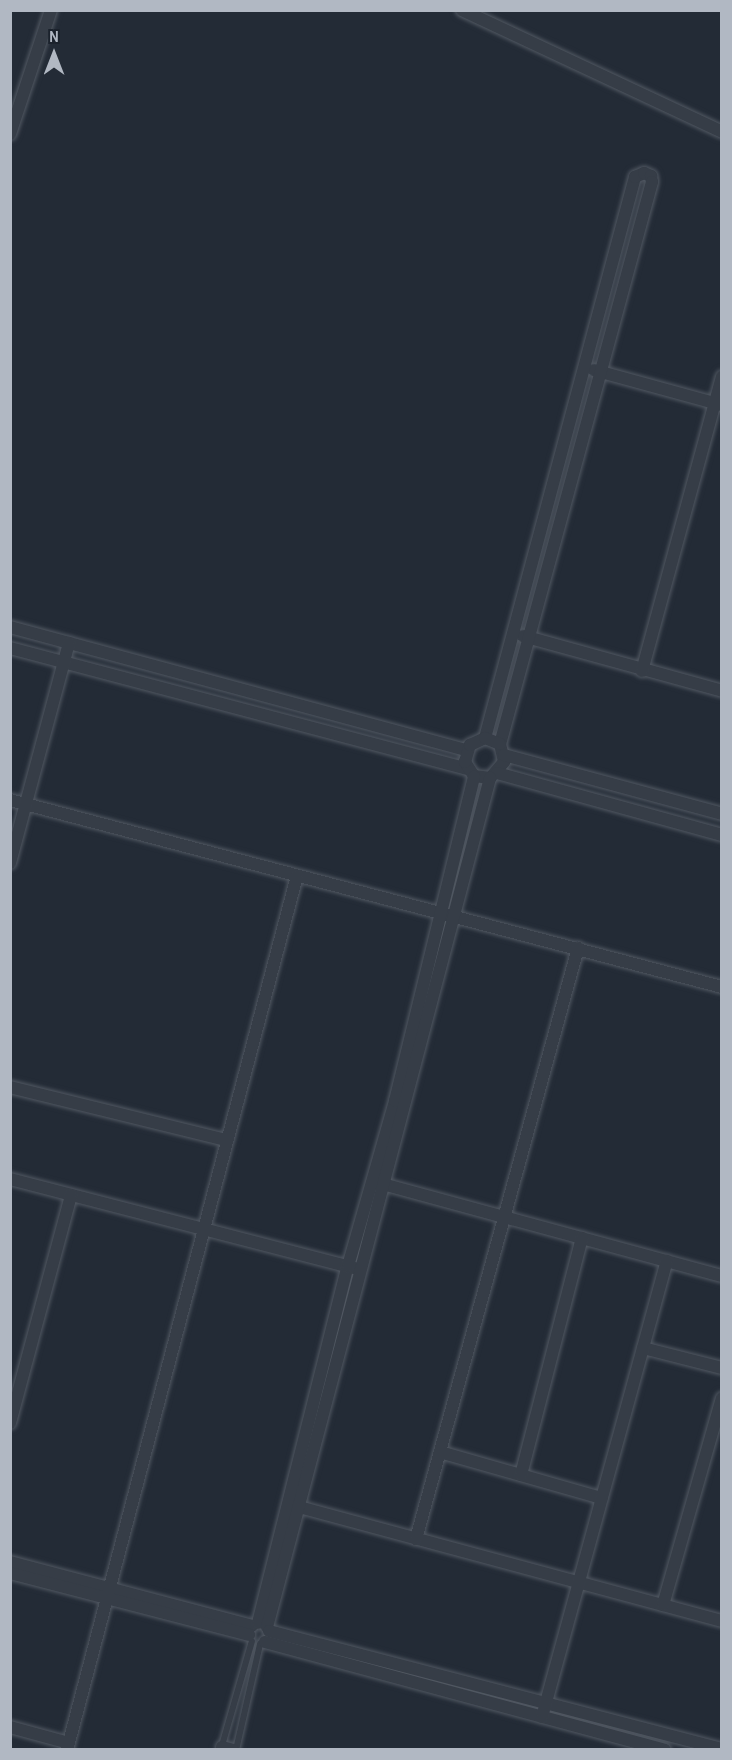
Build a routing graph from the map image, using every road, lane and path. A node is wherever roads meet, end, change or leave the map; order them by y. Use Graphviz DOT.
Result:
graph roads {
  1 [pos="51,10"];
  2 [pos="462,10"];
  3 [pos="722,132"];
  4 [pos="10,134"];
  5 [pos="584,367"];
  6 [pos="600,372"];
  7 [pos="722,377"];
  8 [pos="718,404"];
  9 [pos="10,627"];
  10 [pos="513,634"];
  11 [pos="528,638"];
  12 [pos="69,643"];
  13 [pos="10,648"];
  14 [pos="64,663"];
  15 [pos="642,671"];
  16 [pos="722,691"];
  17 [pos="485,738"];
  18 [pos="466,750"];
  19 [pos="502,750"];
  20 [pos="471,772"];
  21 [pos="494,775"];
  22 [pos="10,800"];
  23 [pos="26,804"];
  24 [pos="722,814"];
  25 [pos="722,835"];
  26 [pos="10,863"];
  27 [pos="297,876"];
  28 [pos="441,912"];
  29 [pos="454,915"];
  30 [pos="578,948"];
  31 [pos="722,987"];
  32 [pos="10,1087"];
  33 [pos="226,1140"];
  34 [pos="10,1179"];
  35 [pos="372,1181"];
  36 [pos="385,1185"];
  37 [pos="71,1195"];
  38 [pos="505,1217"];
  39 [pos="202,1230"];
  40 [pos="582,1238"];
  41 [pos="667,1261"];
  42 [pos="348,1266"];
  43 [pos="362,1270"];
  44 [pos="722,1276"];
  45 [pos="644,1348"];
  46 [pos="722,1368"];
  47 [pos="722,1398"];
  48 [pos="10,1423"];
  49 [pos="440,1452"];
  50 [pos="521,1475"];
  51 [pos="602,1498"];
  52 [pos="293,1505"];
  53 [pos="417,1539"];
  54 [pos="10,1562"];
  55 [pos="10,1573"];
  56 [pos="579,1582"];
  57 [pos="110,1594"];
  58 [pos="663,1605"];
  59 [pos="722,1621"];
  60 [pos="259,1634"];
  61 [pos="546,1703"];
  62 [pos="542,1717"];
  63 [pos="10,1727"];
  64 [pos="68,1746"];
  65 [pos="651,1748"];
  66 [pos="228,1749"];
  67 [pos="665,1749"];
  68 [pos="722,1749"];
  1 -- 4 [label="street"];
  2 -- 3 [label="street"];
  5 -- 6 [label="street"];
  5 -- 6 [label="street"];
  5 -- 10 [label="street"];
  6 -- 8 [label="street"];
  6 -- 11 [label="street"];
  7 -- 8 [label="street"];
  8 -- 15 [label="street"];
  9 -- 12 [label="street"];
  10 -- 11 [label="street"];
  10 -- 17 [label="street"];
  11 -- 15 [label="street"];
  11 -- 19 [label="street"];
  12 -- 14 [label="street"];
  12 -- 18 [label="street"];
  13 -- 14 [label="street"];
  14 -- 20 [label="street"];
  14 -- 23 [label="street"];
  15 -- 16 [label="street"];
  17 -- 18 [label="street"];
  17 -- 19 [label="street"];
  18 -- 20 [label="street"];
  19 -- 21 [label="street"];
  19 -- 24 [label="street"];
  20 -- 21 [label="street"];
  20 -- 28 [label="street"];
  21 -- 25 [label="street"];
  21 -- 29 [label="street"];
  22 -- 23 [label="street"];
  23 -- 26 [label="street"];
  23 -- 27 [label="street"];
  27 -- 28 [label="street"];
  27 -- 33 [label="street"];
  28 -- 29 [label="street"];
  28 -- 35 [label="street"];
  29 -- 30 [label="street"];
  29 -- 36 [label="street"];
  30 -- 31 [label="street"];
  30 -- 38 [label="street"];
  32 -- 33 [label="street"];
  33 -- 39 [label="street"];
  34 -- 37 [label="street"];
  35 -- 36 [label="street"];
  35 -- 42 [label="street"];
  36 -- 38 [label="street"];
  36 -- 43 [label="street"];
  37 -- 39 [label="street"];
  37 -- 48 [label="street"];
  38 -- 40 [label="street"];
  38 -- 49 [label="street"];
  39 -- 42 [label="street"];
  39 -- 57 [label="street"];
  40 -- 41 [label="street"];
  40 -- 50 [label="street"];
  41 -- 44 [label="street"];
  41 -- 45 [label="street"];
  42 -- 43 [label="street"];
  42 -- 52 [label="street"];
  43 -- 52 [label="street"];
  45 -- 46 [label="street"];
  45 -- 51 [label="street"];
  47 -- 58 [label="street"];
  49 -- 50 [label="street"];
  49 -- 53 [label="street"];
  50 -- 51 [label="street"];
  51 -- 56 [label="street"];
  52 -- 53 [label="street"];
  52 -- 60 [label="street"];
  53 -- 56 [label="street"];
  54 -- 57 [label="street"];
  55 -- 57 [label="street"];
  56 -- 58 [label="street"];
  56 -- 61 [label="street"];
  57 -- 60 [label="street"];
  57 -- 64 [label="street"];
  58 -- 59 [label="street"];
  60 -- 61 [label="street"];
  60 -- 62 [label="street"];
  60 -- 66 [label="lane"];
  60 -- 66 [label="lane"];
  61 -- 62 [label="street"];
  61 -- 68 [label="street"];
  62 -- 65 [label="street"];
  63 -- 64 [label="street"];
  65 -- 67 [label="street"];
}
